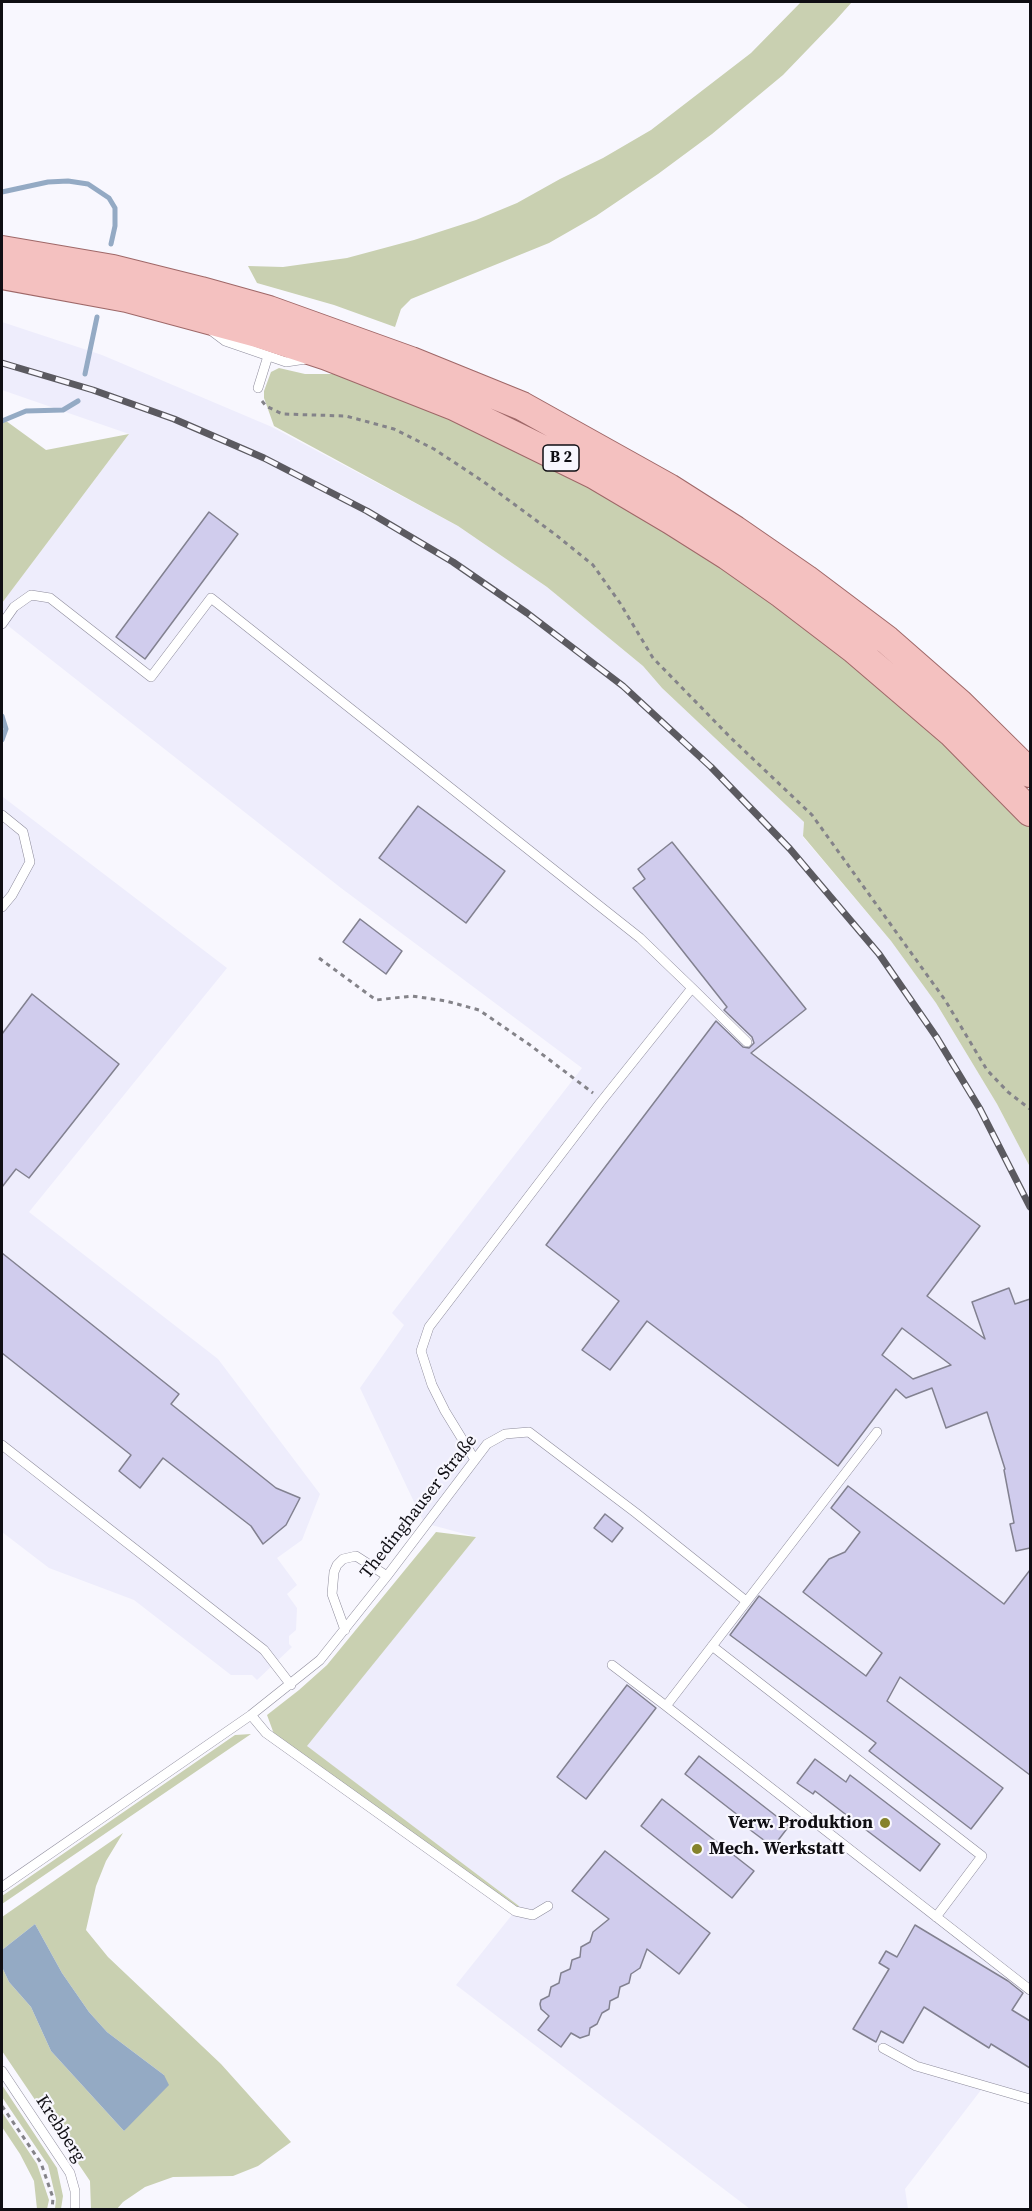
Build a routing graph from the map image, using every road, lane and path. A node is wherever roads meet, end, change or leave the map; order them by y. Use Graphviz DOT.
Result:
graph roads {
  1 [pos="2,250"];
  2 [pos="2,275"];
  3 [pos="193,315"];
  4 [pos="268,356"];
  5 [pos="327,356"];
  6 [pos="258,388"];
  7 [pos="2,624"];
  8 [pos="1030,773"];
  9 [pos="1030,812"];
  10 [pos="2,815"];
  11 [pos="2,907"];
  12 [pos="319,958"];
  13 [pos="692,988"];
  14 [pos="747,1042"];
  15 [pos="603,1100"];
  16 [pos="1030,1109"];
  17 [pos="877,1432"];
  18 [pos="2,1445"];
  19 [pos="475,1460"];
  20 [pos="387,1576"];
  21 [pos="746,1600"];
  22 [pos="345,1630"];
  23 [pos="712,1646"];
  24 [pos="612,1665"];
  25 [pos="291,1684"];
  26 [pos="666,1706"];
  27 [pos="251,1715"];
  28 [pos="2,1887"];
  29 [pos="548,1906"];
  30 [pos="936,1917"];
  31 [pos="1030,1990"];
  32 [pos="883,2048"];
  33 [pos="2,2071"];
  34 [pos="1030,2099"];
  35 [pos="2,2106"];
  36 [pos="52,2210"];
  37 [pos="75,2210"];
  1 -- 8 [label="main road, B 2"];
  2 -- 3 [label="main road, B 2"];
  3 -- 4 [label="lane"];
  3 -- 5 [label="main road, B 2"];
  4 -- 5 [label="lane"];
  4 -- 6 [label="lane"];
  5 -- 9 [label="main road, B 2"];
  6 -- 16 [label="path"];
  7 -- 13 [label="lane"];
  10 -- 11 [label="lane"];
  12 -- 15 [label="path"];
  13 -- 14 [label="lane"];
  13 -- 15 [label="lane"];
  15 -- 19 [label="lane"];
  17 -- 21 [label="lane"];
  18 -- 25 [label="lane"];
  19 -- 20 [label="lane, Thedinghauser Straße"];
  19 -- 21 [label="lane, Thedinghauser Straße"];
  20 -- 22 [label="lane, Thedinghauser Straße"];
  20 -- 22 [label="lane"];
  21 -- 23 [label="lane"];
  22 -- 25 [label="lane, Thedinghauser Straße"];
  23 -- 26 [label="lane"];
  23 -- 30 [label="lane"];
  24 -- 26 [label="lane"];
  25 -- 27 [label="lane, Thedinghauser Straße"];
  26 -- 30 [label="lane"];
  27 -- 28 [label="lane, Thedinghauser Straße"];
  27 -- 29 [label="lane"];
  30 -- 31 [label="lane"];
  32 -- 34 [label="lane"];
  33 -- 37 [label="lane, Krebberg"];
  35 -- 36 [label="path"];
}
